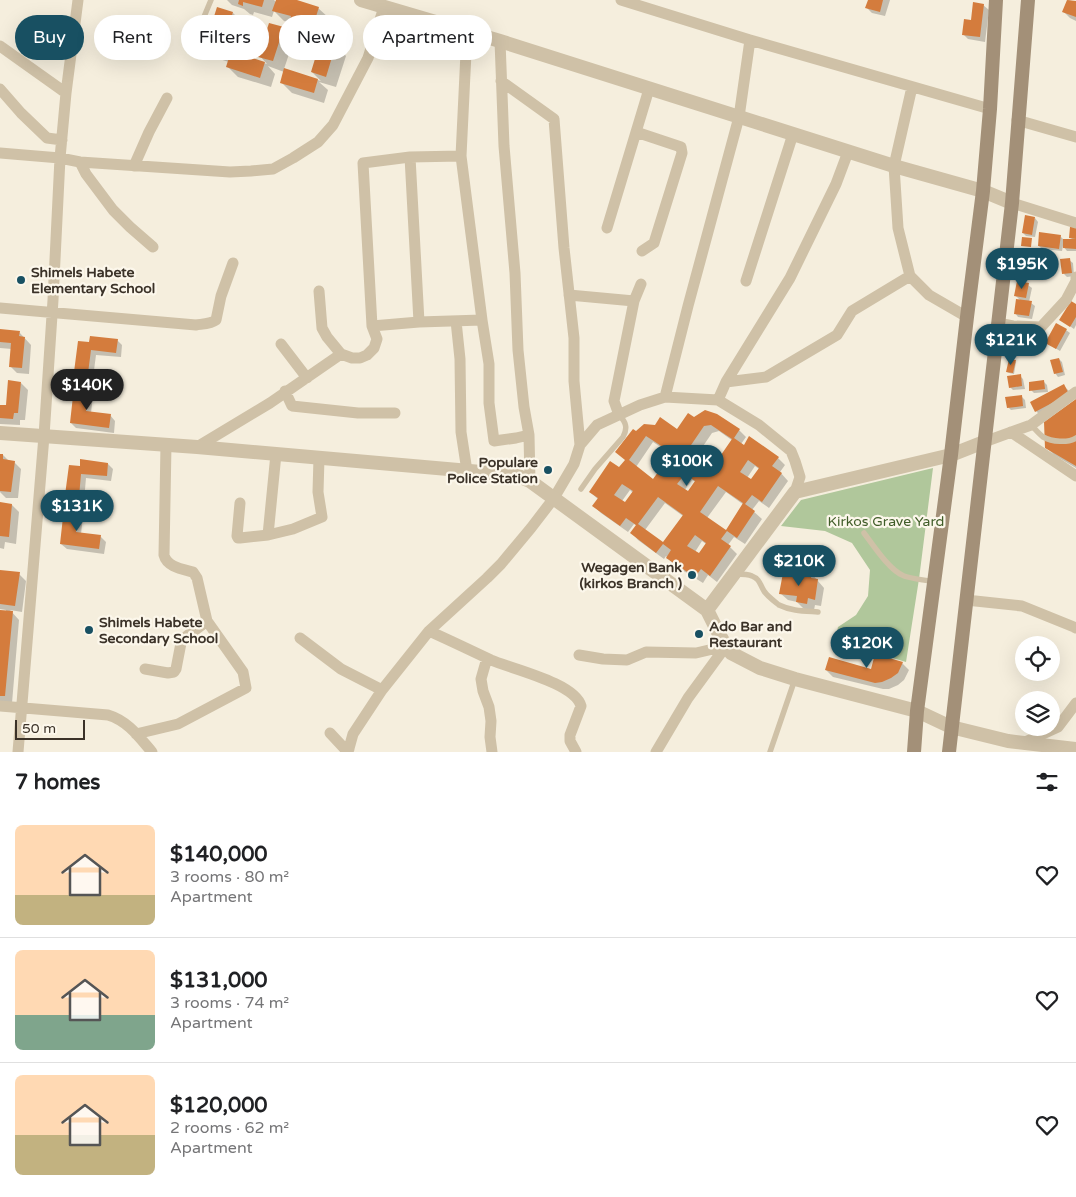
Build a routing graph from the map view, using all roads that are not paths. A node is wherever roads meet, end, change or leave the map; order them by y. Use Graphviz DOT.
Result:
graph roads {
  1 [pos="78,0"];
  2 [pos="211,0"];
  3 [pos="361,0"];
  4 [pos="621,0"];
  5 [pos="996,0"];
  6 [pos="1028,0"];
  7 [pos="384,7"];
  8 [pos="205,15"];
  9 [pos="411,15"];
  10 [pos="492,39"];
  11 [pos="750,40"];
  12 [pos="500,41"];
  13 [pos="0,46"];
  14 [pos="466,60"];
  15 [pos="501,81"];
  16 [pos="912,87"];
  17 [pos="0,89"];
  18 [pos="649,89"];
  19 [pos="66,93"];
  20 [pos="167,98"];
  21 [pos="990,110"];
  22 [pos="739,117"];
  23 [pos="1017,120"];
  24 [pos="636,132"];
  25 [pos="793,134"];
  26 [pos="1076,137"];
  27 [pos="62,140"];
  28 [pos="848,152"];
  29 [pos="0,153"];
  30 [pos="461,156"];
  31 [pos="410,157"];
  32 [pos="60,158"];
  33 [pos="80,162"];
  34 [pos="134,166"];
  35 [pos="894,166"];
  36 [pos="983,191"];
  37 [pos="1012,204"];
  38 [pos="1076,223"];
  39 [pos="607,228"];
  40 [pos="153,247"];
  41 [pos="642,251"];
  42 [pos="233,263"];
  43 [pos="910,276"];
  44 [pos="1076,277"];
  45 [pos="746,281"];
  46 [pos="641,284"];
  47 [pos="319,291"];
  48 [pos="569,295"];
  49 [pos="634,301"];
  50 [pos="0,308"];
  51 [pos="52,313"];
  52 [pos="967,317"];
  53 [pos="482,320"];
  54 [pos="456,321"];
  55 [pos="419,322"];
  56 [pos="998,323"];
  57 [pos="372,326"];
  58 [pos="281,344"];
  59 [pos="341,354"];
  60 [pos="307,378"];
  61 [pos="726,382"];
  62 [pos="285,391"];
  63 [pos="1076,392"];
  64 [pos="665,397"];
  65 [pos="718,400"];
  66 [pos="395,413"];
  67 [pos="619,415"];
  68 [pos="1031,425"];
  69 [pos="1011,432"];
  70 [pos="0,433"];
  71 [pos="529,435"];
  72 [pos="44,436"];
  73 [pos="1076,438"];
  74 [pos="984,442"];
  75 [pos="580,444"];
  76 [pos="166,445"];
  77 [pos="197,447"];
  78 [pos="276,454"];
  79 [pos="951,455"];
  80 [pos="319,458"];
  81 [pos="466,471"];
  82 [pos="1076,476"];
  83 [pos="530,481"];
  84 [pos="581,490"];
  85 [pos="796,492"];
  86 [pos="554,498"];
  87 [pos="240,503"];
  88 [pos="864,533"];
  89 [pos="268,535"];
  90 [pos="734,574"];
  91 [pos="935,582"];
  92 [pos="966,600"];
  93 [pos="707,610"];
  94 [pos="818,612"];
  95 [pos="207,621"];
  96 [pos="1075,627"];
  97 [pos="428,631"];
  98 [pos="300,638"];
  99 [pos="726,646"];
  100 [pos="579,655"];
  101 [pos="488,658"];
  102 [pos="145,669"];
  103 [pos="795,679"];
  104 [pos="382,690"];
  105 [pos="1076,703"];
  106 [pos="0,706"];
  107 [pos="22,707"];
  108 [pos="917,711"];
  109 [pos="951,727"];
  110 [pos="330,733"];
  111 [pos="136,734"];
  112 [pos="1023,743"];
  113 [pos="1076,749"];
  114 [pos="348,751"];
  115 [pos="18,752"];
  116 [pos="152,752"];
  117 [pos="492,752"];
  118 [pos="576,752"];
  119 [pos="656,752"];
  120 [pos="770,752"];
  121 [pos="914,752"];
  122 [pos="949,752"];
  1 -- 19 [label="street"];
  2 -- 8 [label="lane"];
  3 -- 7 [label="street"];
  4 -- 11 [label="street"];
  5 -- 21 [label="main road"];
  6 -- 23 [label="main road"];
  7 -- 9 [label="street"];
  7 -- 34 [label="street"];
  10 -- 12 [label="street"];
  11 -- 16 [label="street"];
  11 -- 22 [label="street"];
  12 -- 15 [label="street"];
  12 -- 18 [label="street"];
  13 -- 19 [label="street"];
  14 -- 30 [label="street"];
  15 -- 48 [label="street"];
  15 -- 71 [label="street"];
  16 -- 21 [label="street"];
  16 -- 35 [label="street"];
  17 -- 27 [label="street"];
  18 -- 22 [label="street"];
  18 -- 24 [label="street"];
  19 -- 27 [label="street"];
  20 -- 34 [label="street"];
  21 -- 36 [label="main road"];
  22 -- 25 [label="street"];
  22 -- 64 [label="street"];
  23 -- 26 [label="street"];
  23 -- 37 [label="main road"];
  24 -- 39 [label="street"];
  24 -- 41 [label="street"];
  25 -- 28 [label="street"];
  25 -- 45 [label="street"];
  27 -- 32 [label="street"];
  28 -- 35 [label="street"];
  28 -- 61 [label="street"];
  29 -- 32 [label="street"];
  30 -- 31 [label="street"];
  30 -- 53 [label="street"];
  31 -- 55 [label="street"];
  31 -- 57 [label="street"];
  32 -- 33 [label="street"];
  32 -- 51 [label="street"];
  33 -- 34 [label="street"];
  33 -- 40 [label="street"];
  35 -- 36 [label="street"];
  35 -- 43 [label="street"];
  36 -- 37 [label="street"];
  36 -- 52 [label="main road"];
  37 -- 38 [label="street"];
  37 -- 56 [label="main road"];
  42 -- 51 [label="street"];
  43 -- 52 [label="street"];
  43 -- 61 [label="street"];
  44 -- 56 [label="street"];
  46 -- 49 [label="street"];
  47 -- 59 [label="street"];
  48 -- 49 [label="street"];
  48 -- 75 [label="street"];
  49 -- 67 [label="street"];
  50 -- 51 [label="street"];
  51 -- 72 [label="street"];
  52 -- 79 [label="main road"];
  53 -- 54 [label="street"];
  53 -- 71 [label="street"];
  54 -- 55 [label="street"];
  54 -- 81 [label="street"];
  55 -- 57 [label="street"];
  56 -- 74 [label="main road"];
  57 -- 59 [label="street"];
  58 -- 60 [label="street"];
  59 -- 60 [label="street"];
  60 -- 62 [label="street"];
  61 -- 65 [label="street"];
  62 -- 66 [label="street"];
  62 -- 77 [label="street"];
  63 -- 68 [label="street"];
  64 -- 65 [label="street"];
  64 -- 67 [label="street"];
  65 -- 85 [label="street"];
  67 -- 75 [label="street"];
  67 -- 84 [label="lane"];
  68 -- 69 [label="street"];
  68 -- 73 [label="lane"];
  69 -- 74 [label="street"];
  69 -- 82 [label="street"];
  70 -- 72 [label="street"];
  71 -- 83 [label="street"];
  72 -- 76 [label="street"];
  72 -- 107 [label="street"];
  74 -- 79 [label="street"];
  74 -- 92 [label="main road"];
  75 -- 86 [label="street"];
  76 -- 77 [label="street"];
  76 -- 95 [label="street"];
  77 -- 78 [label="street"];
  78 -- 80 [label="street"];
  78 -- 89 [label="street"];
  79 -- 85 [label="street"];
  79 -- 91 [label="main road"];
  80 -- 81 [label="street"];
  80 -- 89 [label="street"];
  81 -- 83 [label="street"];
  83 -- 86 [label="street"];
  85 -- 90 [label="street"];
  86 -- 93 [label="street"];
  86 -- 97 [label="street"];
  87 -- 89 [label="street"];
  88 -- 91 [label="lane"];
  90 -- 93 [label="street"];
  90 -- 94 [label="lane"];
  91 -- 108 [label="main road"];
  92 -- 96 [label="street"];
  92 -- 109 [label="main road"];
  93 -- 99 [label="street"];
  95 -- 102 [label="street"];
  95 -- 111 [label="street"];
  97 -- 101 [label="street"];
  97 -- 104 [label="street"];
  98 -- 104 [label="street"];
  99 -- 100 [label="street"];
  99 -- 103 [label="street"];
  99 -- 119 [label="street"];
  101 -- 117 [label="street"];
  101 -- 118 [label="street"];
  103 -- 108 [label="street"];
  103 -- 120 [label="lane"];
  104 -- 114 [label="street"];
  105 -- 112 [label="street"];
  106 -- 107 [label="street"];
  107 -- 111 [label="street"];
  107 -- 115 [label="street"];
  108 -- 109 [label="street"];
  108 -- 121 [label="main road"];
  109 -- 112 [label="street"];
  109 -- 122 [label="main road"];
  110 -- 114 [label="street"];
  111 -- 116 [label="street"];
  112 -- 113 [label="street"];
}
